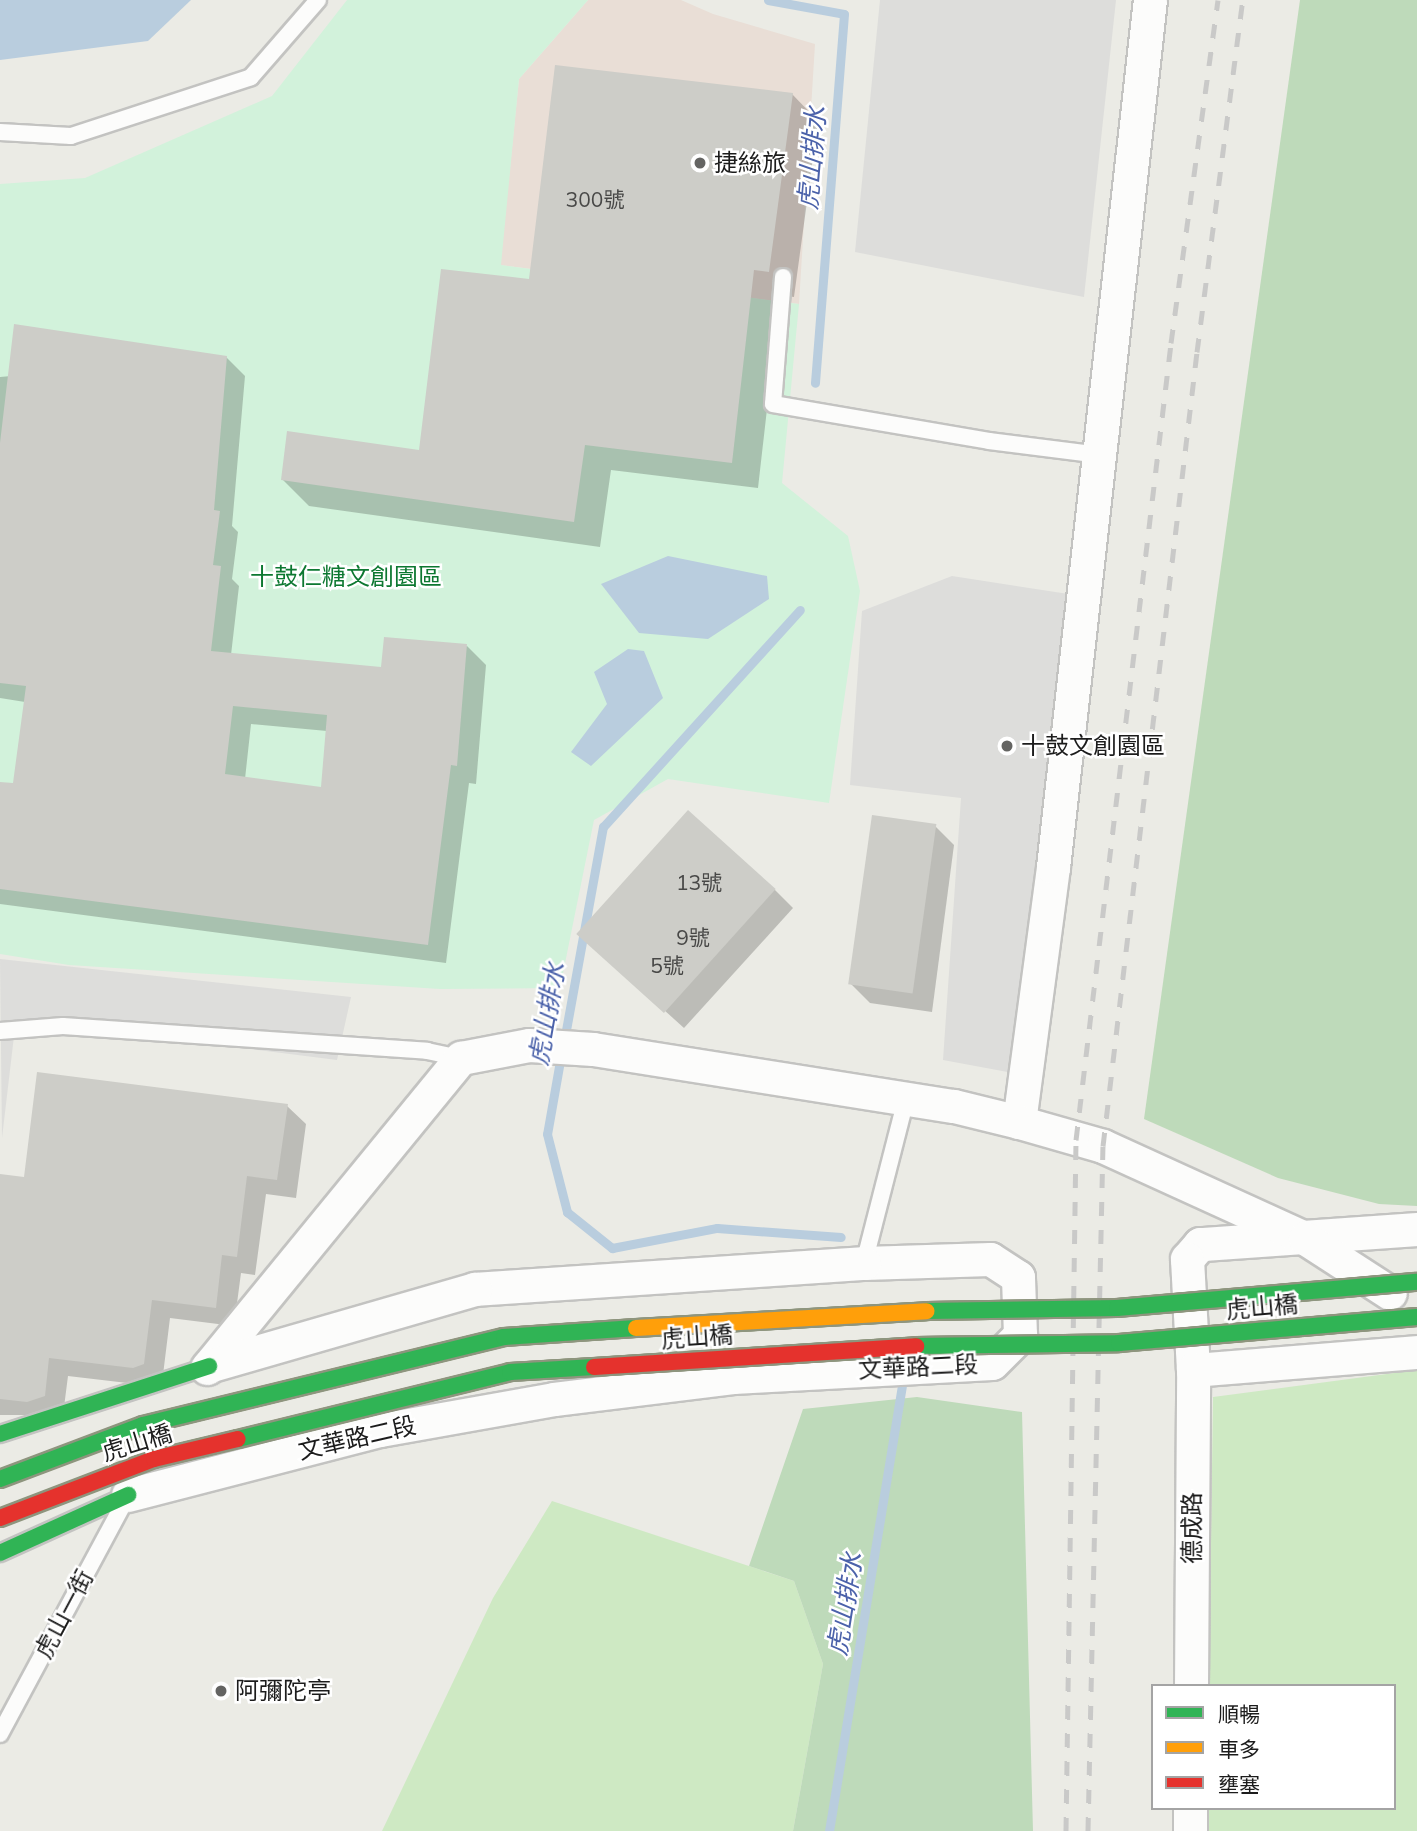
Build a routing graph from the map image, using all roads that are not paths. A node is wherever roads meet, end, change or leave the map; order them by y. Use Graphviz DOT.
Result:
graph roads {
  1 [pos="318,0"];
  2 [pos="1150,0"];
  3 [pos="0,132"];
  4 [pos="783,277"];
  5 [pos="1100,455"];
  6 [pos="0,1031"];
  7 [pos="461,1058"];
  8 [pos="906,1099"];
  9 [pos="1019,1122"];
  10 [pos="1417,1229"];
  11 [pos="1305,1238"];
  12 [pos="864,1263"];
  13 [pos="1417,1282"];
  14 [pos="1417,1311"];
  15 [pos="1417,1317"];
  16 [pos="1417,1352"];
  17 [pos="209,1366"];
  18 [pos="1193,1370"];
  19 [pos="2,1432"];
  20 [pos="0,1479"];
  21 [pos="128,1495"];
  22 [pos="0,1518"];
  23 [pos="0,1553"];
  24 [pos="1191,1684"];
  25 [pos="0,1734"];
  26 [pos="1190,1810"];
  27 [pos="1190,1831"];
  1 -- 3 [label="lane"];
  2 -- 5 [label="street"];
  4 -- 5 [label="lane"];
  5 -- 9 [label="street"];
  6 -- 7 [label="lane"];
  7 -- 8 [label="street"];
  7 -- 17 [label="street"];
  8 -- 9 [label="street"];
  8 -- 12 [label="lane"];
  9 -- 11 [label="street"];
  10 -- 11 [label="street"];
  11 -- 14 [label="street"];
  11 -- 18 [label="street"];
  12 -- 17 [label="street, 文華路二段"];
  12 -- 21 [label="street, 文華路二段"];
  13 -- 20 [label="street, 虎山橋, bridge"];
  15 -- 22 [label="street, 虎山橋, bridge"];
  16 -- 18 [label="street"];
  17 -- 19 [label="street"];
  17 -- 21 [label="street"];
  18 -- 24 [label="street, 德成路"];
  21 -- 23 [label="street"];
  21 -- 25 [label="lane, 虎山一街"];
  26 -- 27 [label="street"];
}
